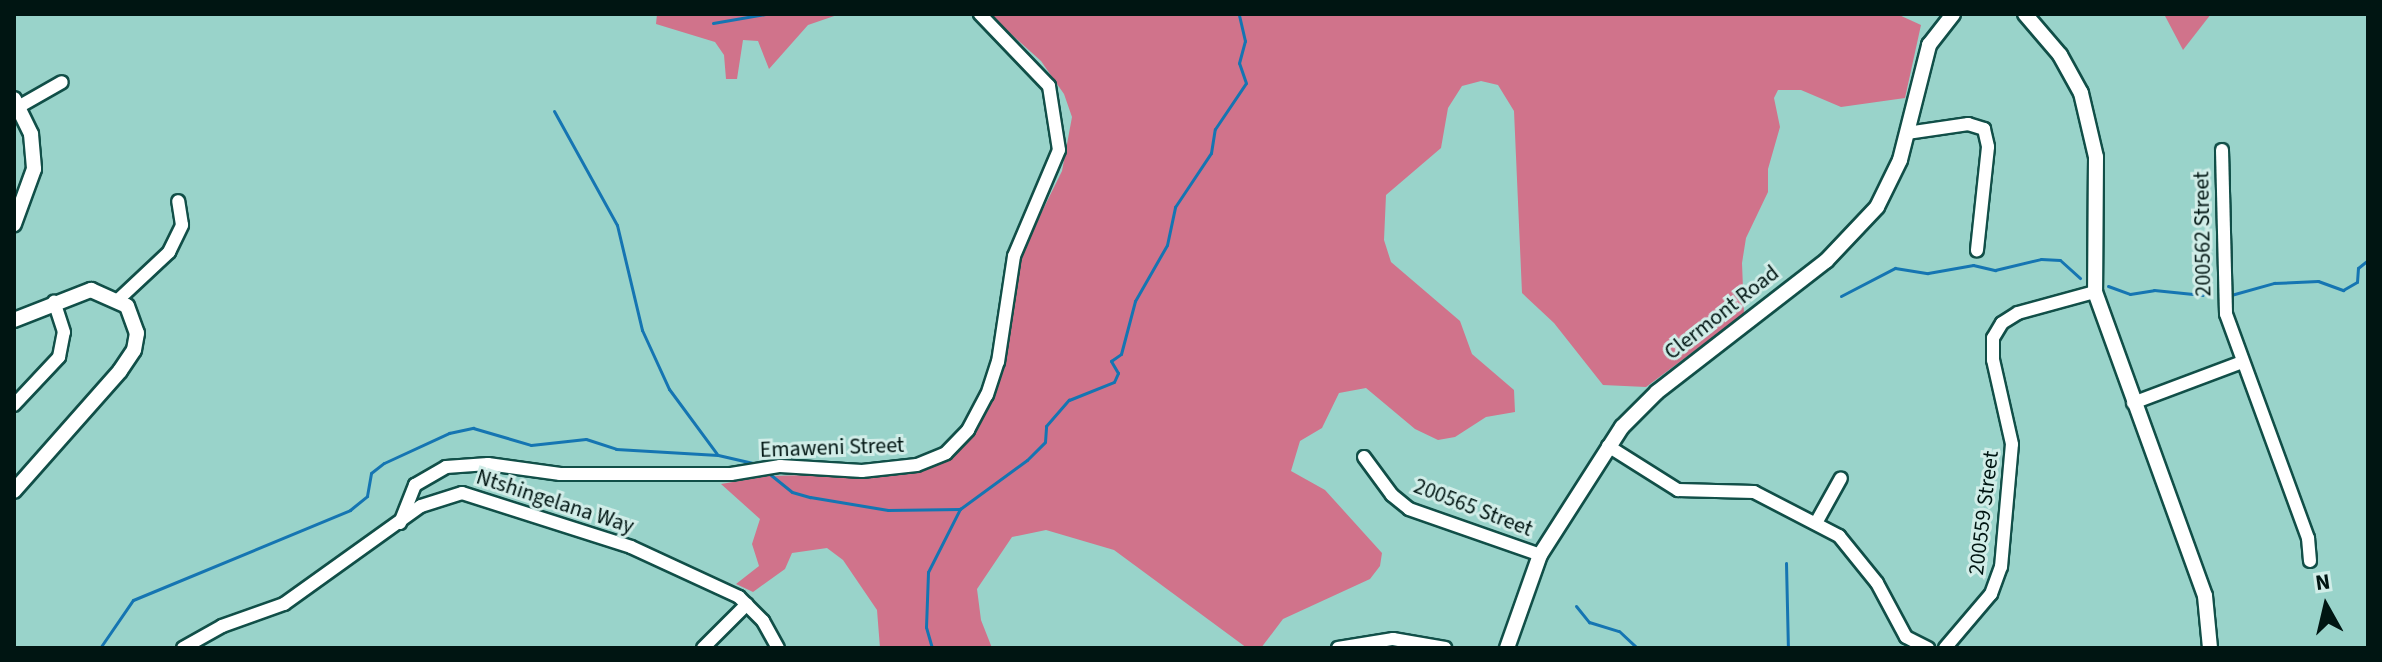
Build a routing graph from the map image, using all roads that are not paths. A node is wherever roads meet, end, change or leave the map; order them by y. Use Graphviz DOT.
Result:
graph roads {
  1 [pos="980,14"];
  2 [pos="1953,14"];
  3 [pos="2025,14"];
  4 [pos="62,82"];
  5 [pos="17,103"];
  6 [pos="1907,133"];
  7 [pos="2222,150"];
  8 [pos="178,201"];
  9 [pos="14,224"];
  10 [pos="1977,250"];
  11 [pos="2095,292"];
  12 [pos="119,299"];
  13 [pos="54,302"];
  14 [pos="14,320"];
  15 [pos="2242,362"];
  16 [pos="2133,403"];
  17 [pos="14,405"];
  18 [pos="1608,446"];
  19 [pos="1364,457"];
  20 [pos="1841,478"];
  21 [pos="14,491"];
  22 [pos="400,523"];
  23 [pos="1816,523"];
  24 [pos="1540,555"];
  25 [pos="2310,561"];
  26 [pos="747,604"];
  27 [pos="183,648"];
  28 [pos="703,648"];
  29 [pos="778,648"];
  30 [pos="1338,648"];
  31 [pos="1445,648"];
  32 [pos="1507,648"];
  33 [pos="1928,648"];
  34 [pos="1945,648"];
  35 [pos="2210,648"];
  1 -- 22 [label="street, Emaweni Street"];
  2 -- 6 [label="street, Clermont Road"];
  3 -- 11 [label="street"];
  4 -- 5 [label="street"];
  5 -- 9 [label="street"];
  6 -- 10 [label="street"];
  6 -- 18 [label="street, Clermont Road"];
  7 -- 15 [label="street, 200562 Street"];
  8 -- 12 [label="street"];
  11 -- 16 [label="street"];
  11 -- 34 [label="street, 200559 Street"];
  12 -- 13 [label="street"];
  12 -- 21 [label="street"];
  13 -- 14 [label="street"];
  13 -- 17 [label="street"];
  15 -- 16 [label="street"];
  15 -- 25 [label="street, 200562 Street"];
  16 -- 35 [label="street"];
  18 -- 23 [label="street"];
  18 -- 24 [label="street, Clermont Road"];
  19 -- 24 [label="street, 200565 Street"];
  20 -- 23 [label="street"];
  22 -- 26 [label="street, Ntshingelana Way"];
  22 -- 27 [label="street, Ntshingelana Way"];
  23 -- 33 [label="street"];
  24 -- 32 [label="street, Clermont Road"];
  26 -- 28 [label="street"];
  26 -- 29 [label="street, Ntshingelana Way"];
  30 -- 31 [label="street"];
}
